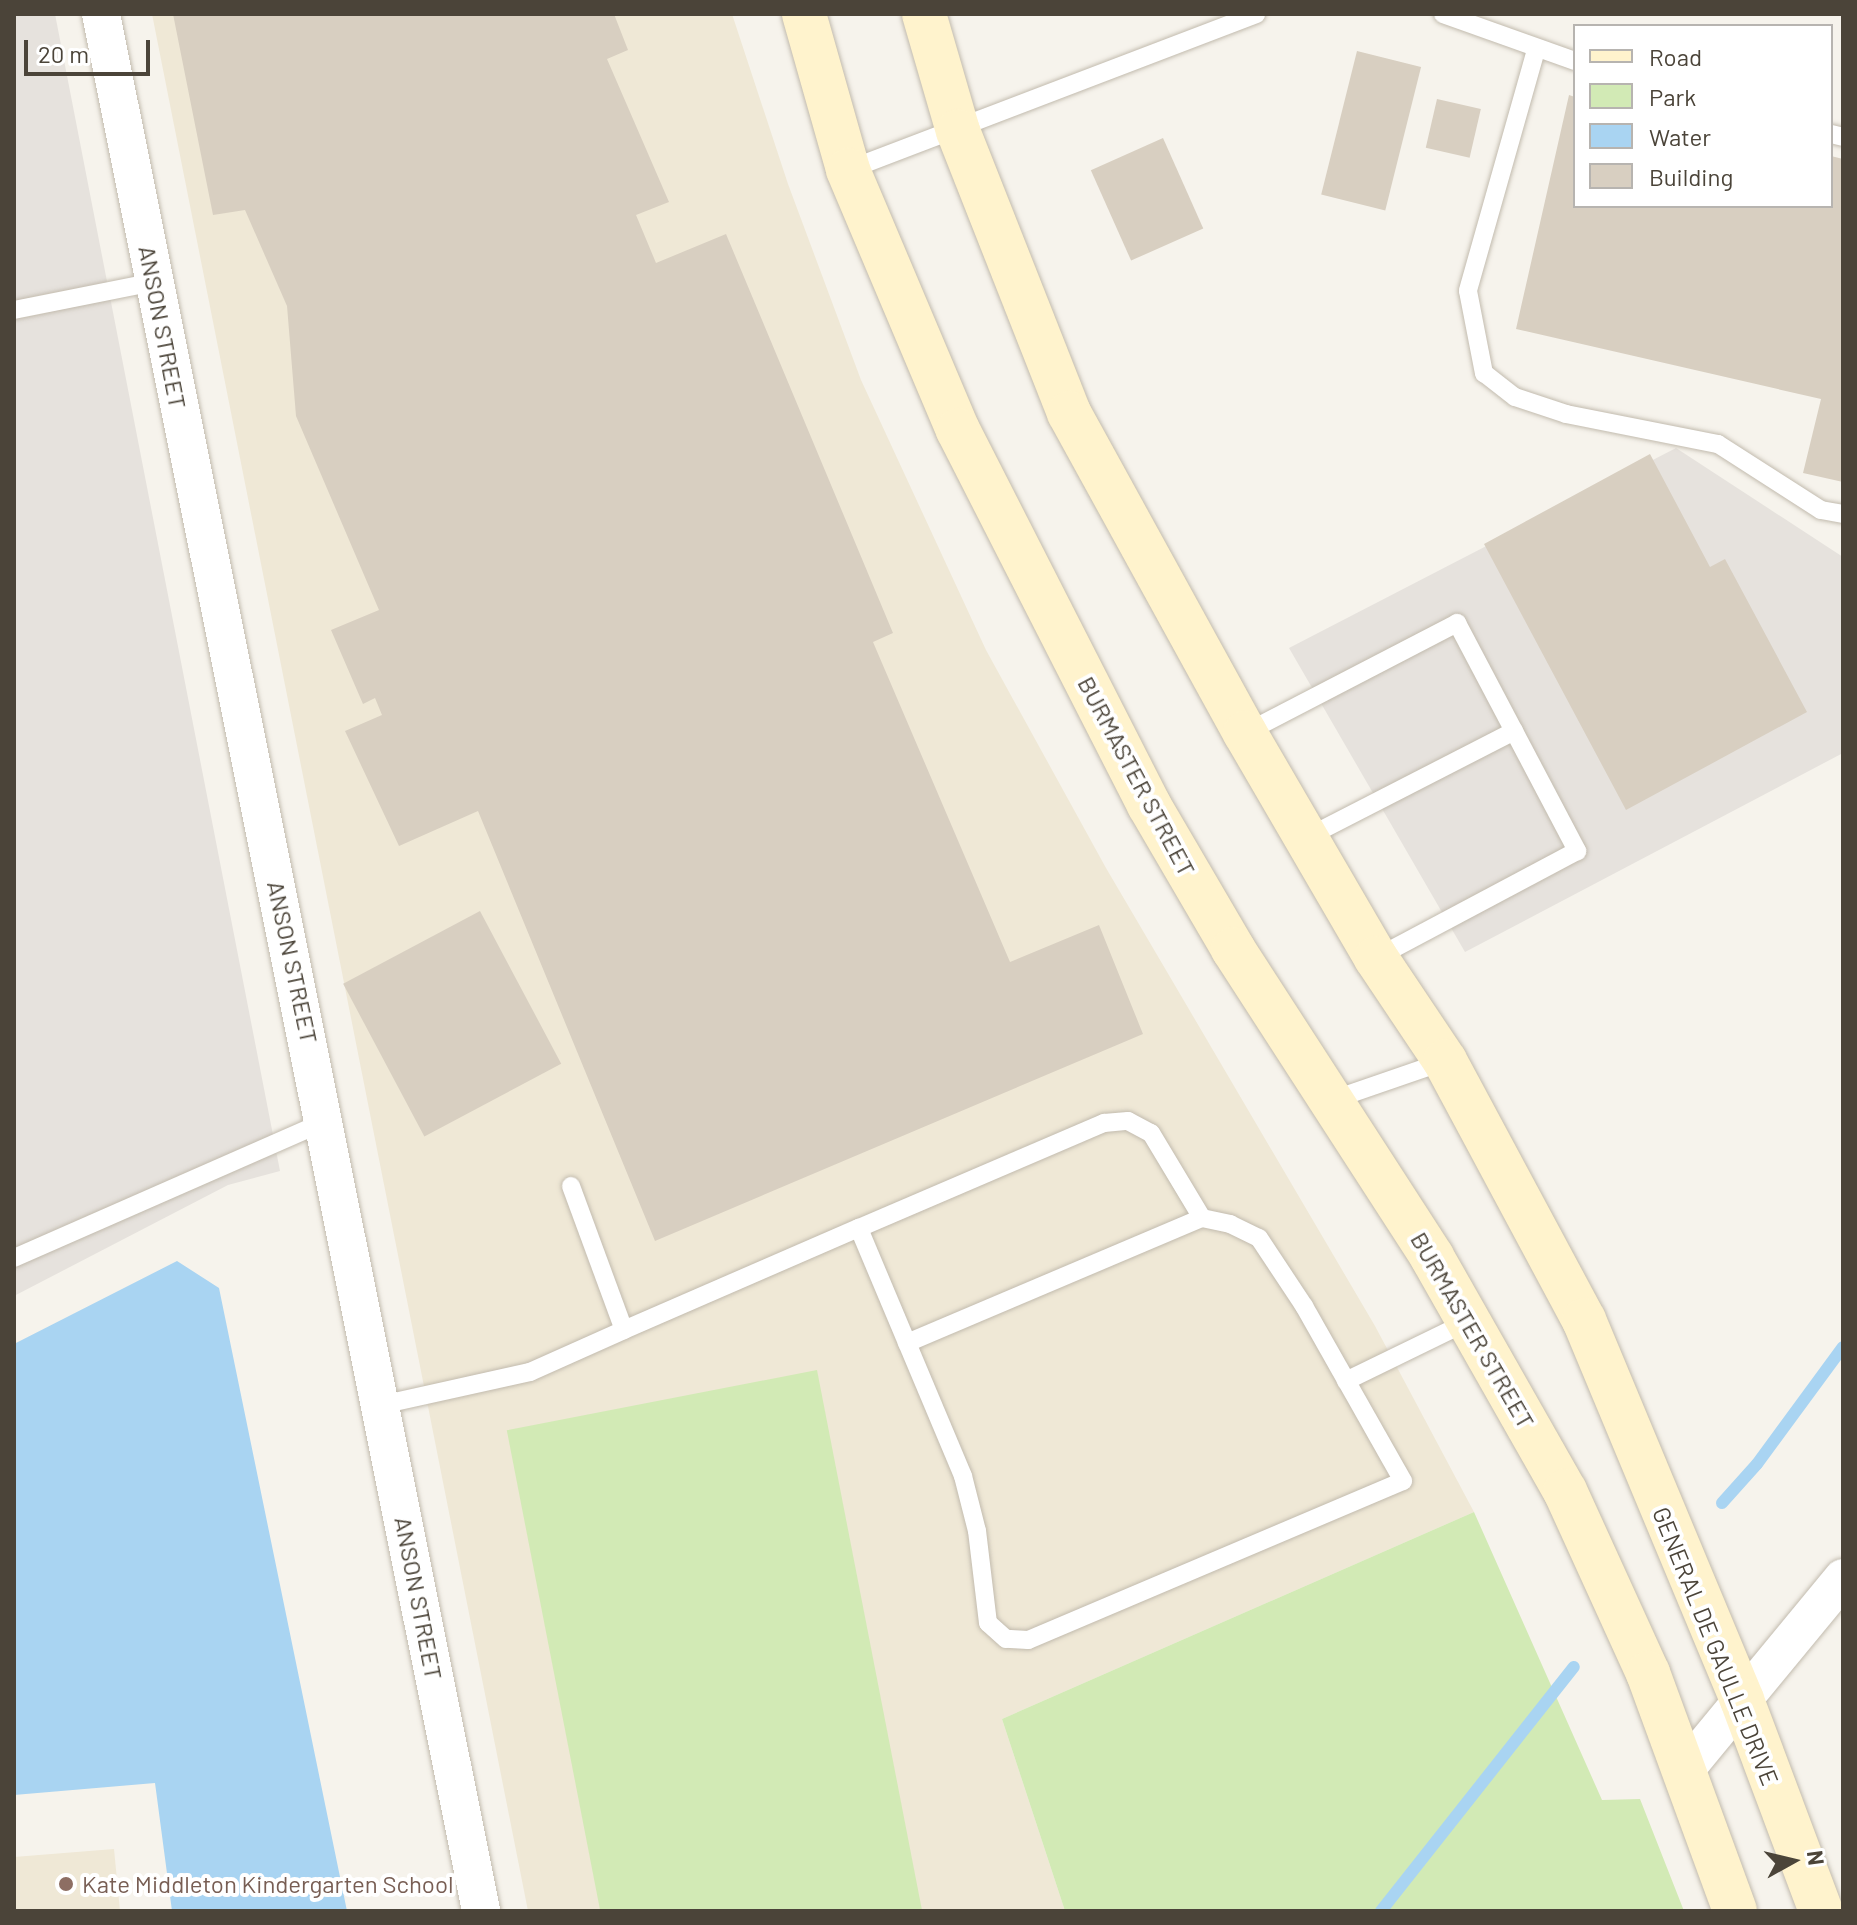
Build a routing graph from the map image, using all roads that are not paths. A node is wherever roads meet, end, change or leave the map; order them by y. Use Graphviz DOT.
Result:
graph roads {
  1 [pos="101,14"];
  2 [pos="804,14"];
  3 [pos="924,14"];
  4 [pos="1256,14"];
  5 [pos="1443,14"];
  6 [pos="1536,50"];
  7 [pos="1573,60"];
  8 [pos="958,131"];
  9 [pos="848,170"];
  10 [pos="154,282"];
  11 [pos="14,310"];
  12 [pos="1843,514"];
  13 [pos="1514,731"];
  14 [pos="1245,733"];
  15 [pos="1306,838"];
  16 [pos="1376,958"];
  17 [pos="1445,1061"];
  18 [pos="1332,1100"];
  19 [pos="326,1121"];
  20 [pos="571,1186"];
  21 [pos="1202,1218"];
  22 [pos="859,1228"];
  23 [pos="14,1258"];
  24 [pos="1469,1321"];
  25 [pos="624,1330"];
  26 [pos="907,1343"];
  27 [pos="1346,1381"];
  28 [pos="381,1405"];
  29 [pos="1843,1578"];
  30 [pos="1742,1700"];
  31 [pos="1684,1771"];
  32 [pos="481,1911"];
  33 [pos="1735,1911"];
  34 [pos="1821,1911"];
  1 -- 10 [label="street, ANSON STREET"];
  2 -- 9 [label="main road, BURMASTER STREET"];
  3 -- 8 [label="main road"];
  4 -- 8 [label="lane"];
  5 -- 6 [label="lane"];
  6 -- 7 [label="lane"];
  6 -- 12 [label="lane"];
  8 -- 9 [label="lane"];
  8 -- 14 [label="main road"];
  9 -- 18 [label="main road, BURMASTER STREET"];
  10 -- 11 [label="lane"];
  10 -- 19 [label="street, ANSON STREET"];
  13 -- 14 [label="lane"];
  13 -- 15 [label="lane"];
  13 -- 16 [label="lane"];
  14 -- 15 [label="main road"];
  15 -- 16 [label="main road"];
  16 -- 17 [label="main road"];
  17 -- 18 [label="lane"];
  17 -- 30 [label="main road, GENERAL DE GAULLE DRIVE"];
  18 -- 24 [label="main road, BURMASTER STREET"];
  19 -- 23 [label="lane"];
  19 -- 28 [label="street, ANSON STREET"];
  20 -- 25 [label="lane"];
  21 -- 22 [label="lane"];
  21 -- 26 [label="lane"];
  21 -- 27 [label="lane"];
  22 -- 25 [label="lane"];
  22 -- 26 [label="lane"];
  24 -- 27 [label="lane"];
  24 -- 31 [label="main road, BURMASTER STREET"];
  25 -- 28 [label="lane"];
  26 -- 27 [label="lane"];
  28 -- 32 [label="street, ANSON STREET"];
  29 -- 30 [label="street"];
  30 -- 31 [label="street"];
  30 -- 34 [label="main road, GENERAL DE GAULLE DRIVE"];
  31 -- 33 [label="main road"];
}
